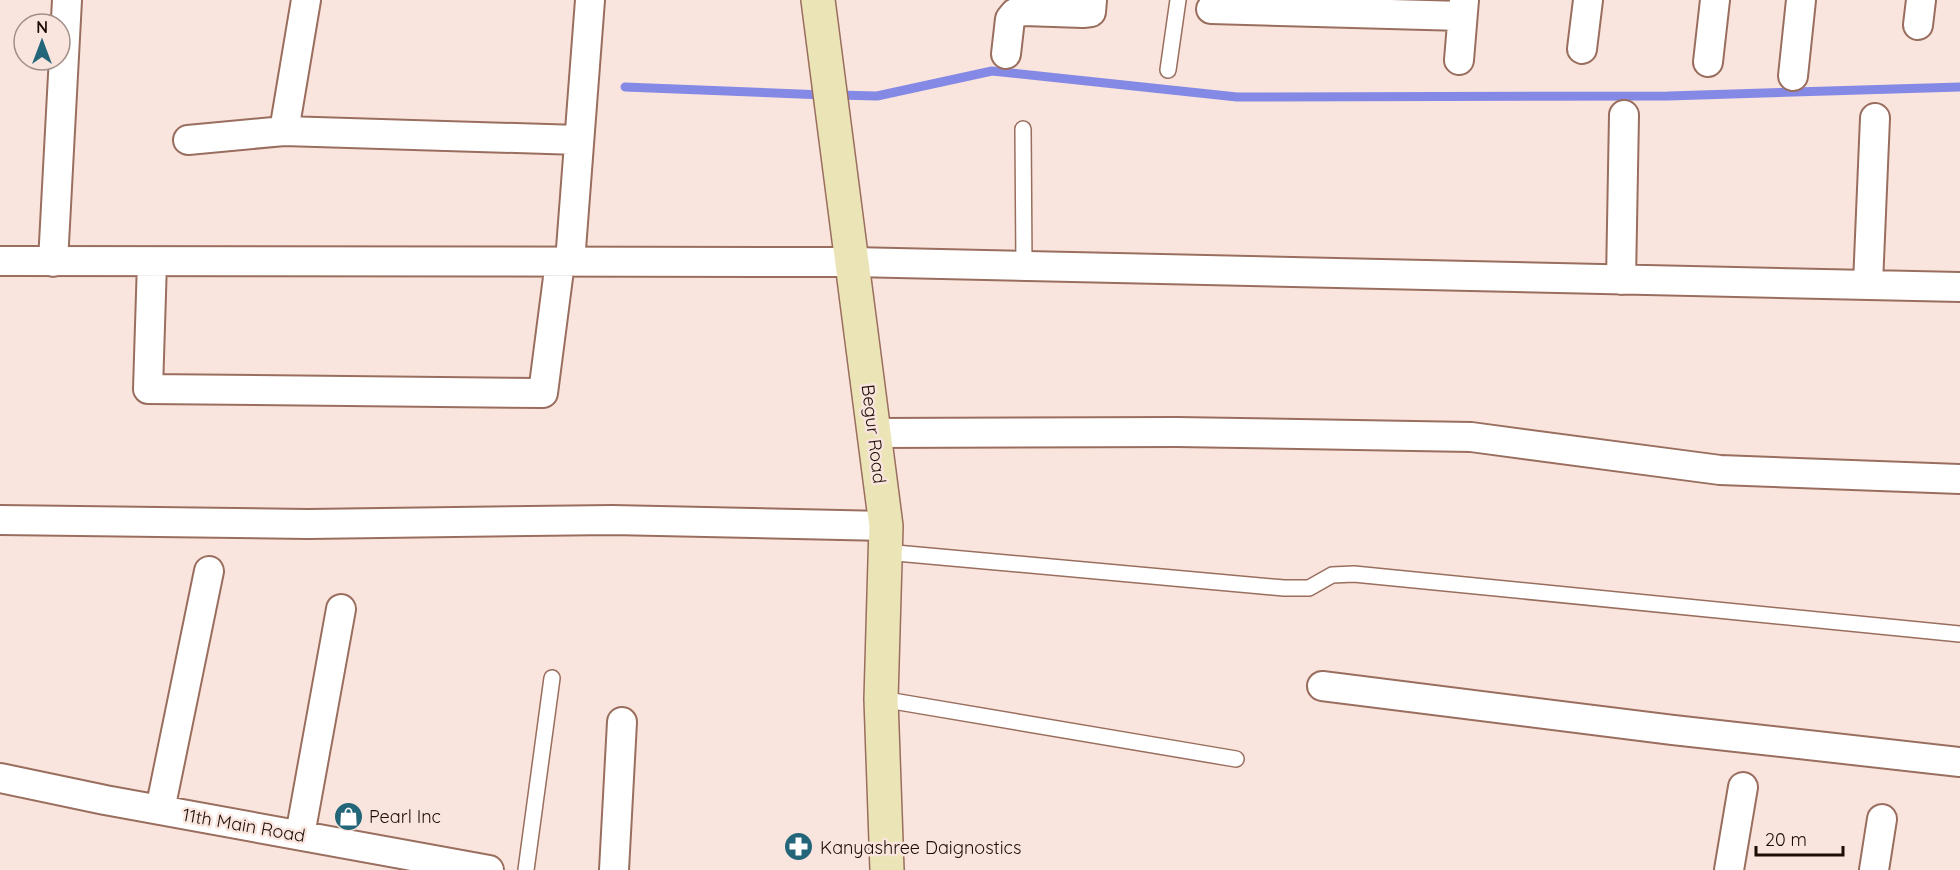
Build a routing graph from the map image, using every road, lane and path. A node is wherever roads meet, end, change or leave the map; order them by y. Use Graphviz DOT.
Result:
graph roads {
  1 [pos="67,0"];
  2 [pos="306,0"];
  3 [pos="590,0"];
  4 [pos="818,0"];
  5 [pos="1092,0"];
  6 [pos="1178,0"];
  7 [pos="1588,0"];
  8 [pos="1715,0"];
  9 [pos="1802,0"];
  10 [pos="1463,8"];
  11 [pos="1211,9"];
  12 [pos="1582,49"];
  13 [pos="1006,54"];
  14 [pos="1459,60"];
  15 [pos="1708,62"];
  16 [pos="1168,70"];
  17 [pos="1793,76"];
  18 [pos="1624,115"];
  19 [pos="1875,118"];
  20 [pos="1023,129"];
  21 [pos="284,131"];
  22 [pos="188,140"];
  23 [pos="579,140"];
  24 [pos="0,261"];
  25 [pos="53,262"];
  26 [pos="152,262"];
  27 [pos="565,262"];
  28 [pos="853,262"];
  29 [pos="1024,266"];
  30 [pos="1621,280"];
  31 [pos="1868,285"];
  32 [pos="1960,287"];
  33 [pos="874,433"];
  34 [pos="1960,478"];
  35 [pos="0,520"];
  36 [pos="886,539"];
  37 [pos="209,571"];
  38 [pos="341,609"];
  39 [pos="1960,634"];
  40 [pos="552,678"];
  41 [pos="1322,686"];
  42 [pos="881,699"];
  43 [pos="622,722"];
  44 [pos="1236,759"];
  45 [pos="1960,762"];
  46 [pos="0,778"];
  47 [pos="1743,787"];
  48 [pos="160,810"];
  49 [pos="1882,819"];
  50 [pos="300,836"];
  51 [pos="489,870"];
  52 [pos="526,870"];
  53 [pos="614,870"];
  54 [pos="887,870"];
  55 [pos="1729,870"];
  56 [pos="1874,870"];
  1 -- 25 [label="street"];
  2 -- 21 [label="street"];
  3 -- 23 [label="street"];
  4 -- 28 [label="main road, Begur Road"];
  5 -- 13 [label="street"];
  6 -- 16 [label="lane"];
  7 -- 12 [label="street"];
  8 -- 15 [label="street"];
  9 -- 17 [label="street"];
  10 -- 11 [label="street"];
  10 -- 14 [label="street"];
  18 -- 30 [label="street"];
  19 -- 31 [label="street"];
  20 -- 29 [label="lane"];
  21 -- 22 [label="street"];
  21 -- 23 [label="street"];
  23 -- 27 [label="street"];
  24 -- 25 [label="street"];
  25 -- 26 [label="street"];
  26 -- 27 [label="street"];
  26 -- 27 [label="street"];
  27 -- 28 [label="street"];
  28 -- 29 [label="street"];
  28 -- 33 [label="main road, Begur Road"];
  29 -- 30 [label="street"];
  30 -- 31 [label="street"];
  31 -- 32 [label="street"];
  33 -- 34 [label="street"];
  33 -- 36 [label="main road, Begur Road"];
  35 -- 36 [label="street"];
  36 -- 39 [label="lane"];
  36 -- 42 [label="main road, Begur Road"];
  37 -- 48 [label="street"];
  38 -- 50 [label="street"];
  40 -- 52 [label="lane"];
  41 -- 45 [label="street"];
  42 -- 44 [label="lane"];
  42 -- 54 [label="main road, Begur Road"];
  43 -- 53 [label="street"];
  46 -- 48 [label="street, 11th Main Road"];
  47 -- 55 [label="street"];
  48 -- 50 [label="street, 11th Main Road"];
  49 -- 56 [label="street"];
  50 -- 51 [label="street, 11th Main Road"];
}
